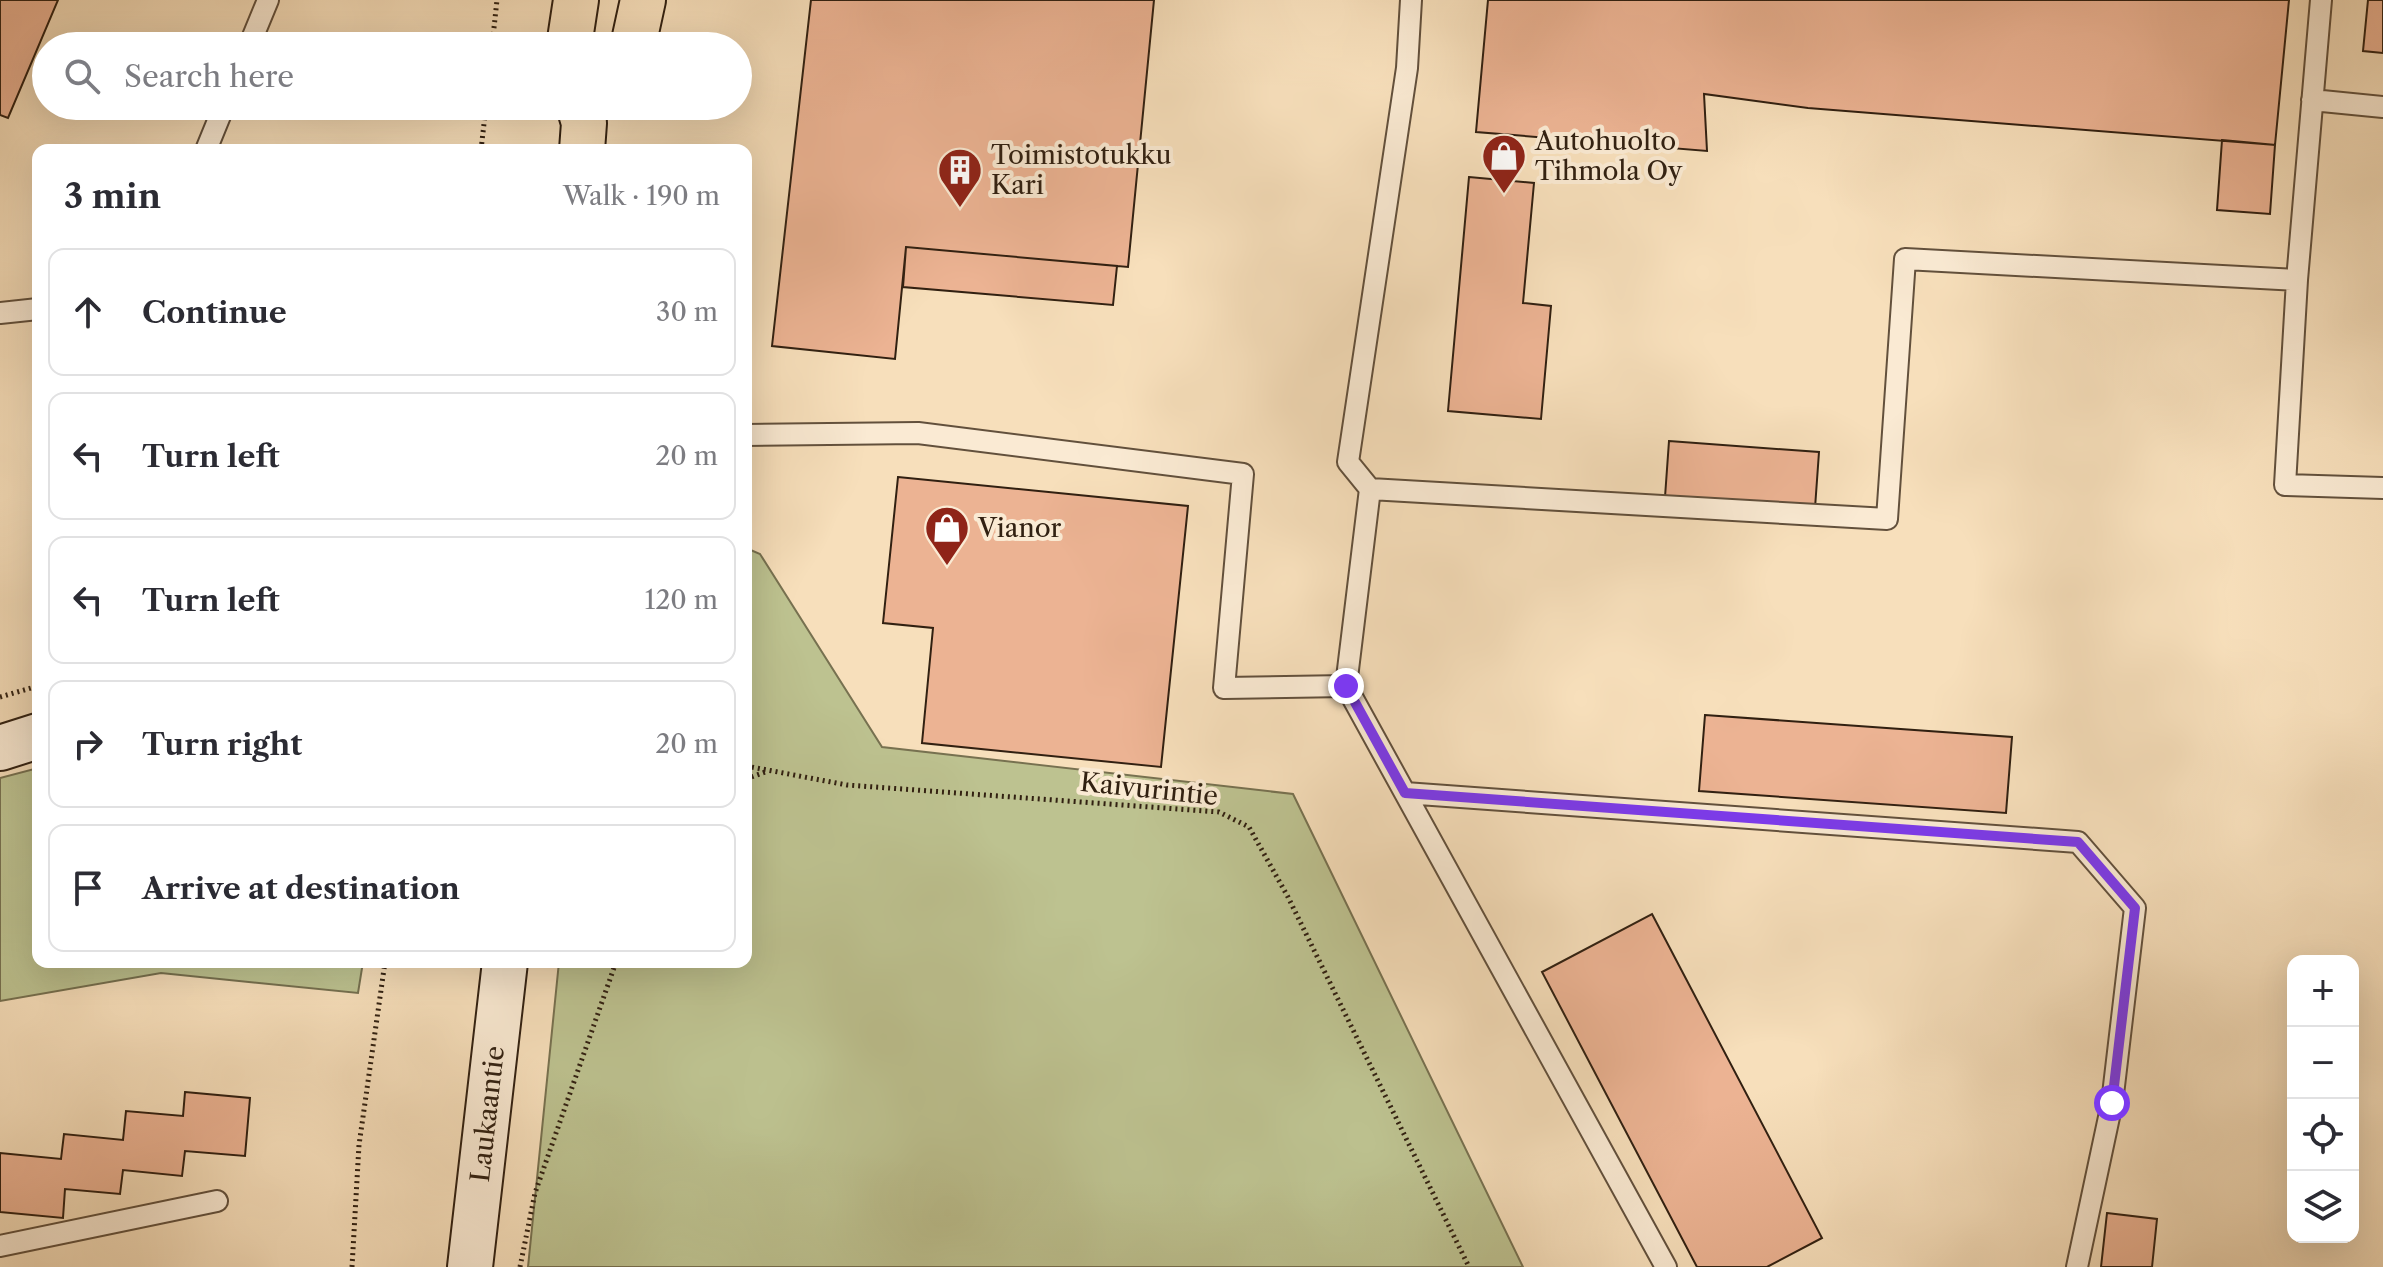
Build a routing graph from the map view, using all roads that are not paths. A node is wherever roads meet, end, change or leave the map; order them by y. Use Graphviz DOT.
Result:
graph roads {
  1 [pos="268,0"];
  2 [pos="576,0"];
  3 [pos="643,0"];
  4 [pos="1411,0"];
  5 [pos="2321,0"];
  6 [pos="255,32"];
  7 [pos="571,32"];
  8 [pos="636,32"];
  9 [pos="2312,100"];
  10 [pos="2383,107"];
  11 [pos="218,120"];
  12 [pos="208,144"];
  13 [pos="2297,280"];
  14 [pos="32,310"];
  15 [pos="0,313"];
  16 [pos="752,435"];
  17 [pos="2383,488"];
  18 [pos="1370,489"];
  19 [pos="1346,686"];
  20 [pos="32,738"];
  21 [pos="0,748"];
  22 [pos="1405,793"];
  23 [pos="504,968"];
  24 [pos="217,1201"];
  25 [pos="0,1246"];
  26 [pos="470,1267"];
  27 [pos="1666,1267"];
  28 [pos="2077,1267"];
  1 -- 6 [label="lane"];
  2 -- 7 [label="main road"];
  3 -- 8 [label="main road"];
  4 -- 18 [label="lane"];
  5 -- 9 [label="lane"];
  9 -- 10 [label="lane"];
  9 -- 13 [label="lane"];
  11 -- 12 [label="lane"];
  13 -- 17 [label="lane"];
  13 -- 18 [label="lane"];
  14 -- 15 [label="lane"];
  16 -- 19 [label="lane"];
  18 -- 19 [label="lane"];
  19 -- 22 [label="lane"];
  20 -- 21 [label="main road"];
  22 -- 27 [label="lane"];
  22 -- 28 [label="lane"];
  23 -- 26 [label="main road, Laukaantie"];
  24 -- 25 [label="lane"];
}
